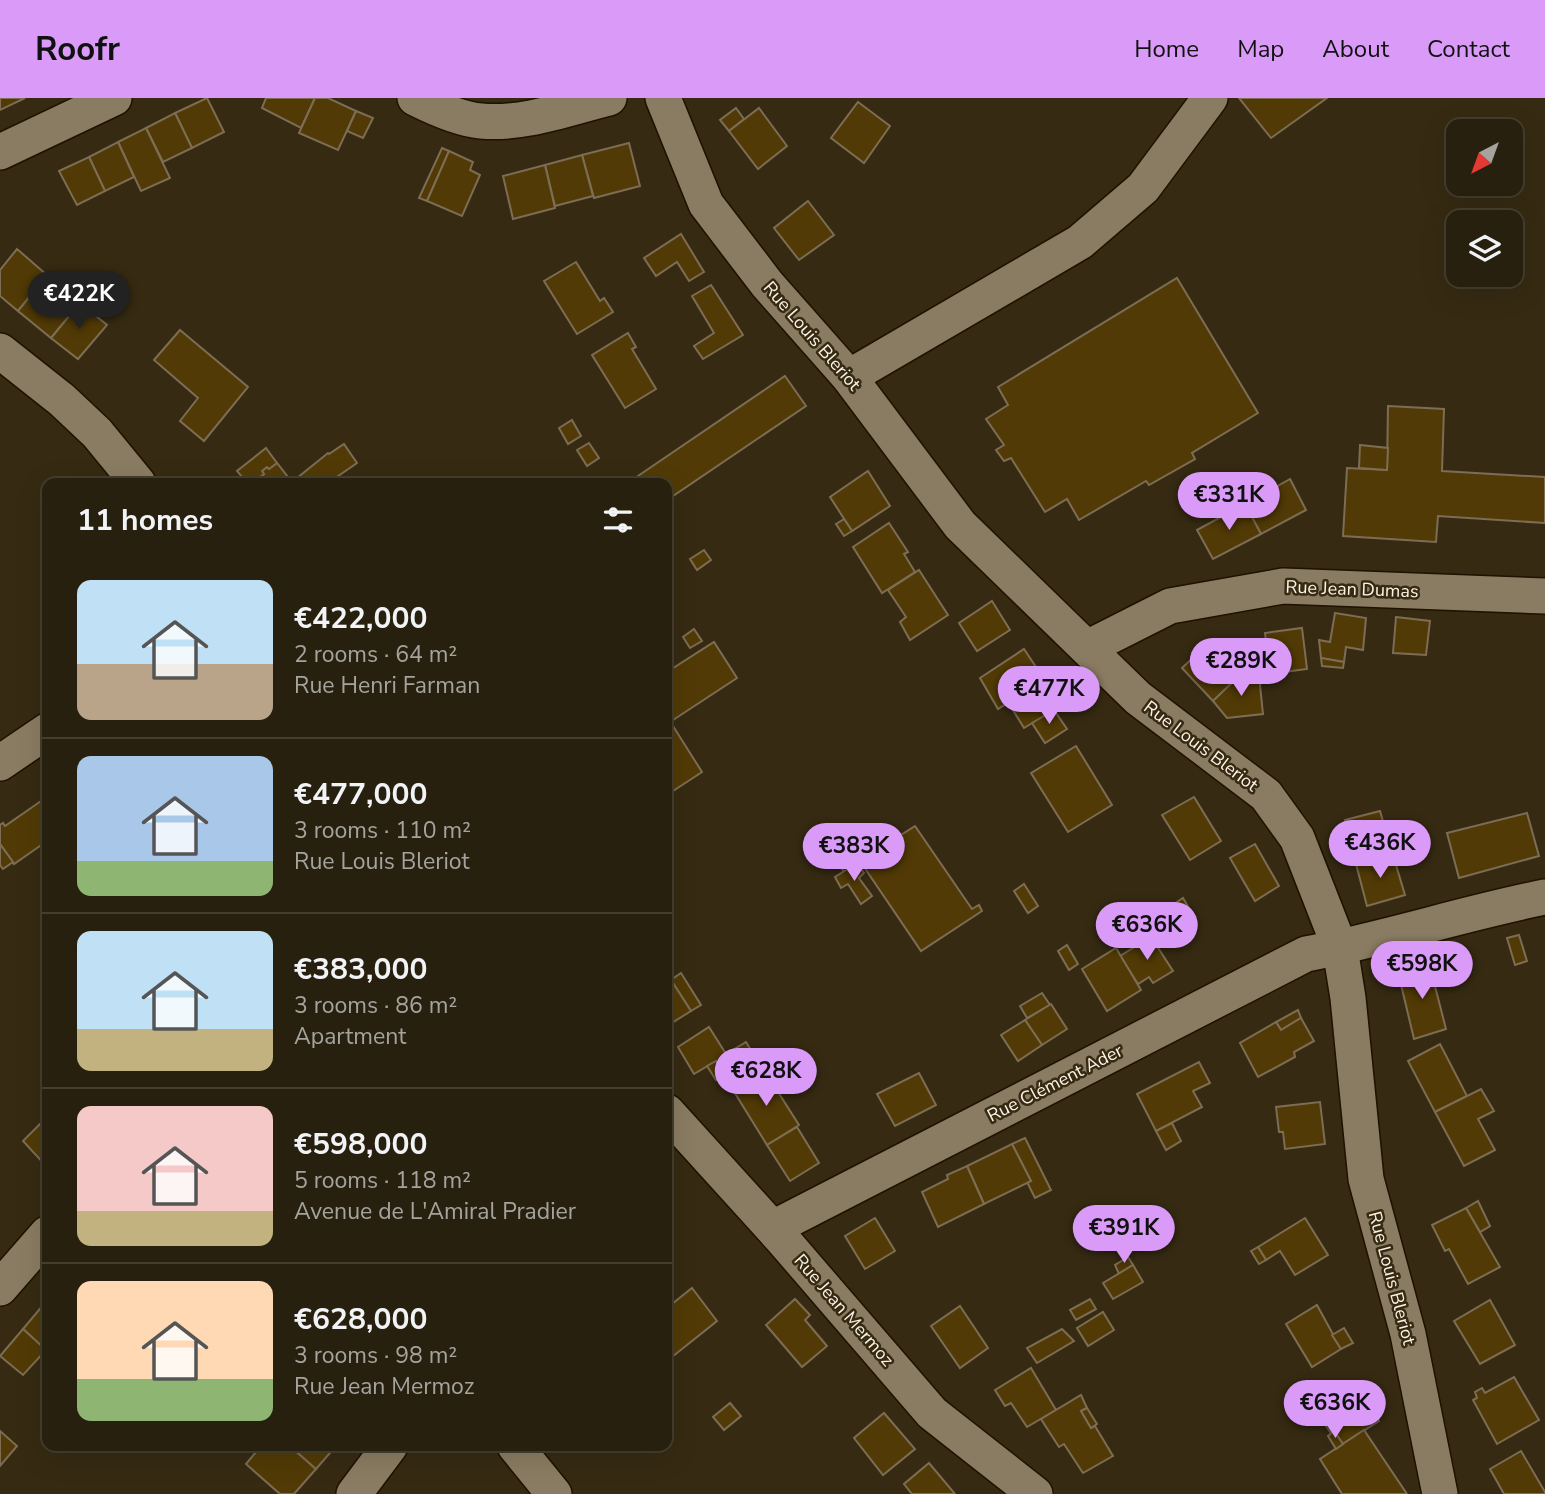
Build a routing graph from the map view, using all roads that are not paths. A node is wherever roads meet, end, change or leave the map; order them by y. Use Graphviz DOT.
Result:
graph roads {
  1 [pos="114,98"];
  2 [pos="415,98"];
  3 [pos="609,98"];
  4 [pos="663,98"];
  5 [pos="1210,98"];
  6 [pos="0,152"];
  7 [pos="0,351"];
  8 [pos="849,377"];
  9 [pos="134,478"];
  10 [pos="1545,596"];
  11 [pos="1087,648"];
  12 [pos="42,734"];
  13 [pos="0,763"];
  14 [pos="1545,897"];
  15 [pos="1340,948"];
  16 [pos="672,1117"];
  17 [pos="773,1228"];
  18 [pos="42,1240"];
  19 [pos="0,1288"];
  20 [pos="386,1451"];
  21 [pos="519,1451"];
  22 [pos="354,1494"];
  23 [pos="554,1494"];
  24 [pos="1035,1494"];
  25 [pos="1440,1494"];
  1 -- 6 [label="street"];
  2 -- 3 [label="street"];
  4 -- 8 [label="street, Rue Louis Bleriot"];
  5 -- 8 [label="street"];
  7 -- 9 [label="street"];
  8 -- 11 [label="street, Rue Louis Bleriot"];
  10 -- 11 [label="street, Rue Jean Dumas"];
  11 -- 15 [label="street, Rue Louis Bleriot"];
  12 -- 13 [label="street"];
  14 -- 15 [label="street, Rue Clément Ader"];
  15 -- 17 [label="street, Rue Clément Ader"];
  15 -- 25 [label="street, Rue Louis Bleriot"];
  16 -- 17 [label="street, Rue Jean Mermoz"];
  17 -- 24 [label="street, Rue Jean Mermoz"];
  18 -- 19 [label="street"];
  20 -- 22 [label="street"];
  21 -- 23 [label="street"];
}
